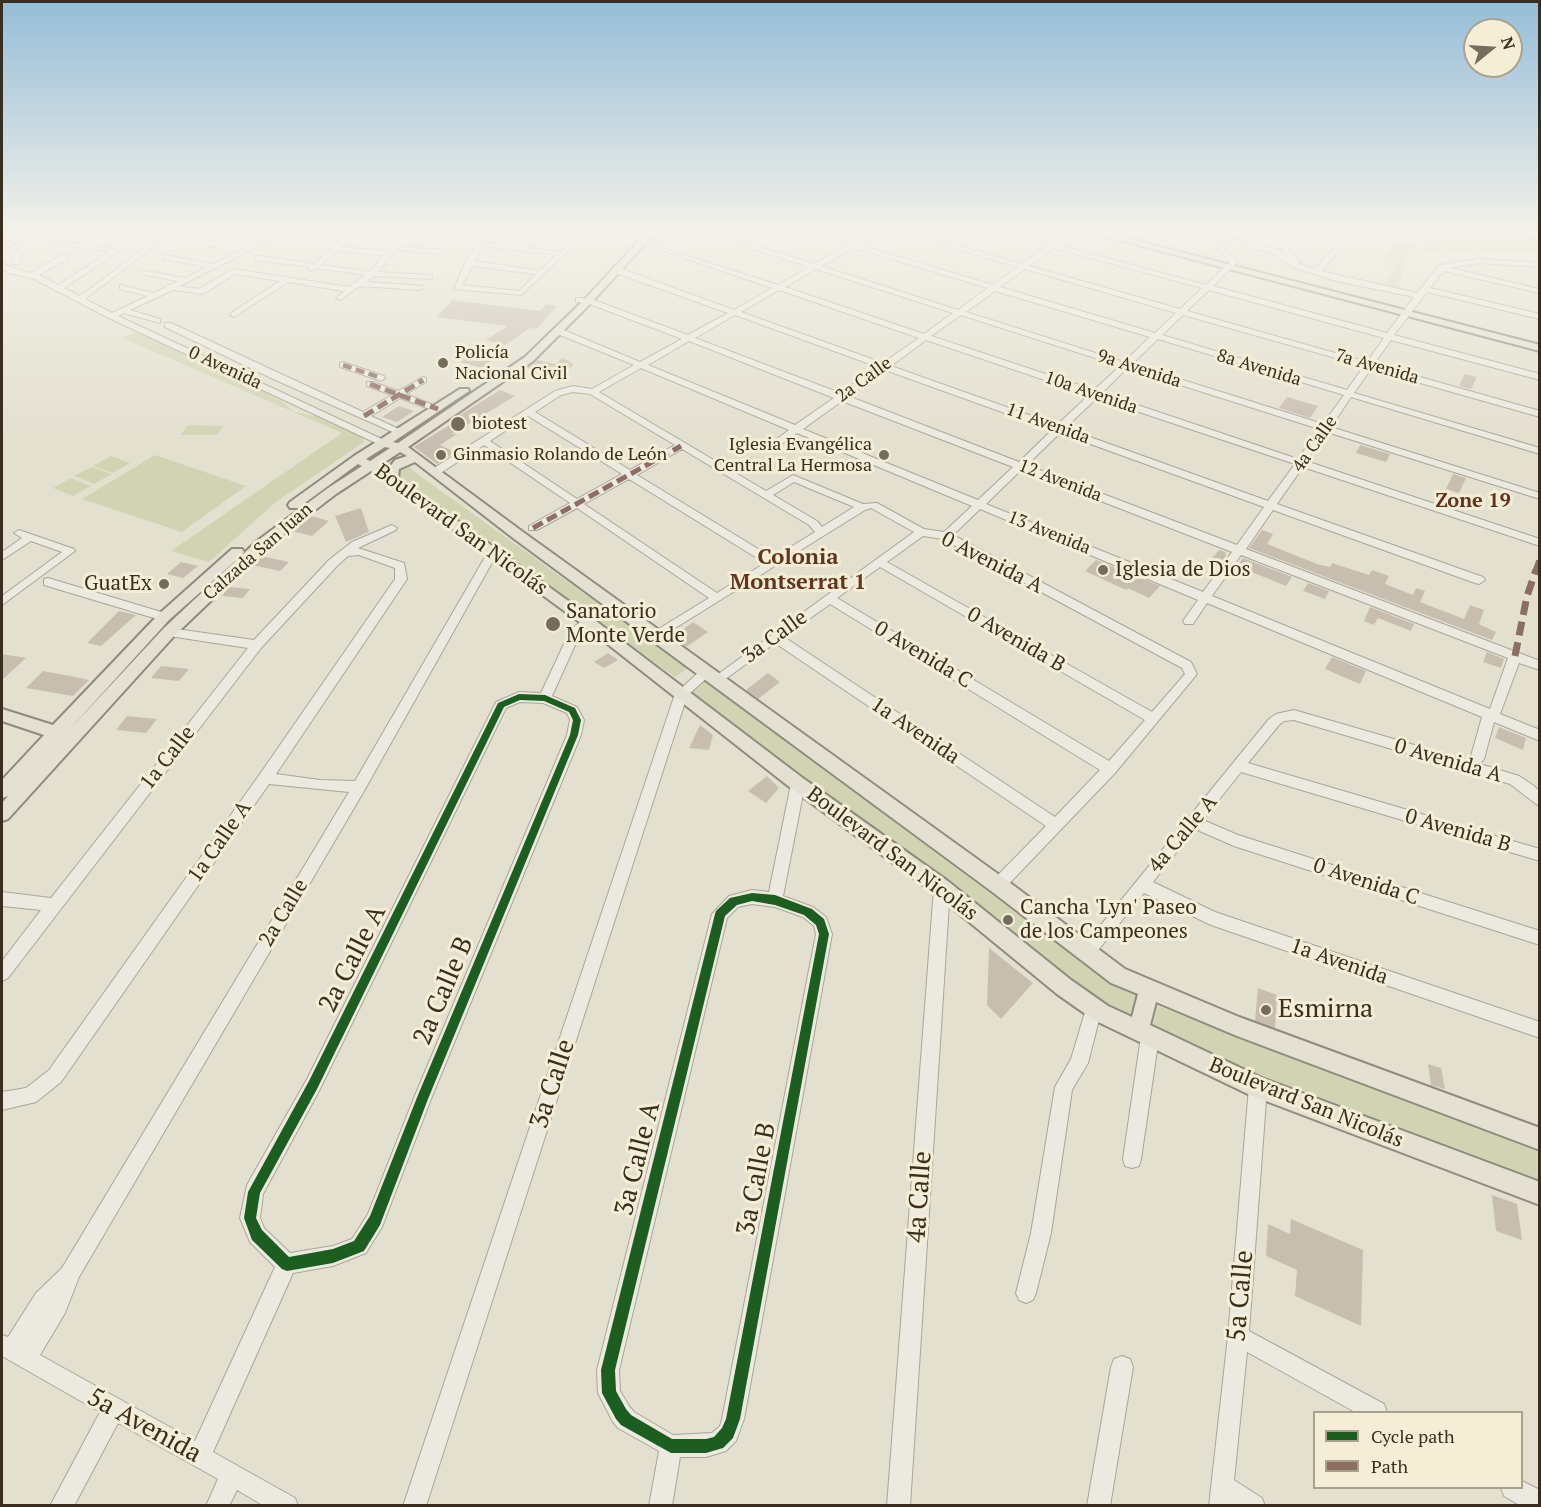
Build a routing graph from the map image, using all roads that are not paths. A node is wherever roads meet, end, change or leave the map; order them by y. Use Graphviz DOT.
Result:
graph roads {
  1 [pos="86,302"];
  2 [pos="141,302"];
  3 [pos="253,302"];
  4 [pos="580,302"];
  5 [pos="581,302"];
  6 [pos="589,302"];
  7 [pos="708,302"];
  8 [pos="752,302"];
  9 [pos="821,302"];
  10 [pos="928,302"];
  11 [pos="973,302"];
  12 [pos="1041,302"];
  13 [pos="1148,302"];
  14 [pos="1192,302"];
  15 [pos="1264,302"];
  16 [pos="1374,302"];
  17 [pos="1414,302"];
  18 [pos="1479,302"];
  19 [pos="122,311"];
  20 [pos="1408,311"];
  21 [pos="735,312"];
  22 [pos="959,312"];
  23 [pos="1182,312"];
  24 [pos="111,315"];
  25 [pos="234,315"];
  26 [pos="1539,317"];
  27 [pos="157,321"];
  28 [pos="168,325"];
  29 [pos="558,331"];
  30 [pos="538,337"];
  31 [pos="925,337"];
  32 [pos="1156,337"];
  33 [pos="1390,337"];
  34 [pos="688,338"];
  35 [pos="1539,343"];
  36 [pos="1539,348"];
  37 [pos="529,358"];
  38 [pos="343,365"];
  39 [pos="641,365"];
  40 [pos="1126,365"];
  41 [pos="1370,365"];
  42 [pos="885,366"];
  43 [pos="1539,377"];
  44 [pos="423,380"];
  45 [pos="593,392"];
  46 [pos="398,394"];
  47 [pos="1096,394"];
  48 [pos="1350,394"];
  49 [pos="841,397"];
  50 [pos="438,409"];
  51 [pos="528,412"];
  52 [pos="1539,414"];
  53 [pos="367,418"];
  54 [pos="1326,428"];
  55 [pos="353,429"];
  56 [pos="796,429"];
  57 [pos="1060,429"];
  58 [pos="400,440"];
  59 [pos="484,441"];
  60 [pos="383,443"];
  61 [pos="774,445"];
  62 [pos="681,446"];
  63 [pos="1539,451"];
  64 [pos="417,457"];
  65 [pos="365,462"];
  66 [pos="1301,463"];
  67 [pos="1021,466"];
  68 [pos="435,472"];
  69 [pos="629,474"];
  70 [pos="392,478"];
  71 [pos="766,495"];
  72 [pos="1539,496"];
  73 [pos="576,503"];
  74 [pos="979,505"];
  75 [pos="1272,505"];
  76 [pos="862,507"];
  77 [pos="392,528"];
  78 [pos="533,528"];
  79 [pos="821,532"];
  80 [pos="921,532"];
  81 [pos="19,533"];
  82 [pos="946,536"];
  83 [pos="30,537"];
  84 [pos="1539,543"];
  85 [pos="1240,550"];
  86 [pos="493,552"];
  87 [pos="347,553"];
  88 [pos="2,556"];
  89 [pos="773,562"];
  90 [pos="880,562"];
  91 [pos="1479,580"];
  92 [pos="48,582"];
  93 [pos="717,598"];
  94 [pos="829,598"];
  95 [pos="1206,598"];
  96 [pos="2,601"];
  97 [pos="164,617"];
  98 [pos="587,621"];
  99 [pos="1190,621"];
  100 [pos="169,632"];
  101 [pos="656,636"];
  102 [pos="775,637"];
  103 [pos="257,645"];
  104 [pos="1515,656"];
  105 [pos="1539,666"];
  106 [pos="711,676"];
  107 [pos="681,694"];
  108 [pos="545,698"];
  109 [pos="2,715"];
  110 [pos="1494,715"];
  111 [pos="1281,717"];
  112 [pos="1152,718"];
  113 [pos="62,735"];
  114 [pos="1539,736"];
  115 [pos="1239,766"];
  116 [pos="1468,766"];
  117 [pos="1110,769"];
  118 [pos="1496,774"];
  119 [pos="265,778"];
  120 [pos="798,784"];
  121 [pos="359,787"];
  122 [pos="2,791"];
  123 [pos="1539,801"];
  124 [pos="2,813"];
  125 [pos="1194,822"];
  126 [pos="1056,825"];
  127 [pos="1539,855"];
  128 [pos="1142,884"];
  129 [pos="998,885"];
  130 [pos="942,888"];
  131 [pos="2,899"];
  132 [pos="775,900"];
  133 [pos="53,905"];
  134 [pos="1539,938"];
  135 [pos="1086,953"];
  136 [pos="2,973"];
  137 [pos="1149,991"];
  138 [pos="1094,1008"];
  139 [pos="1539,1030"];
  140 [pos="1144,1034"];
  141 [pos="1258,1087"];
  142 [pos="2,1101"];
  143 [pos="1539,1139"];
  144 [pos="1132,1159"];
  145 [pos="1539,1194"];
  146 [pos="287,1264"];
  147 [pos="1026,1293"];
  148 [pos="1238,1336"];
  149 [pos="13,1352"];
  150 [pos="1122,1367"];
  151 [pos="114,1409"];
  152 [pos="1372,1411"];
  153 [pos="671,1446"];
  154 [pos="199,1457"];
  155 [pos="232,1475"];
  156 [pos="1514,1489"];
  157 [pos="1221,1496"];
  158 [pos="1539,1503"];
  159 [pos="61,1506"];
  160 [pos="217,1506"];
  161 [pos="286,1506"];
  162 [pos="414,1506"];
  163 [pos="660,1506"];
  164 [pos="898,1506"];
  165 [pos="1098,1506"];
  166 [pos="1254,1506"];
  1 -- 24 [label="street, 0 Avenida"];
  2 -- 19 [label="street"];
  3 -- 25 [label="street"];
  4 -- 30 [label="main road, Calzada San Juan"];
  5 -- 29 [label="main road, Calzada San Juan"];
  6 -- 34 [label="street, 12 Avenida"];
  7 -- 21 [label="street, 11 Avenida"];
  8 -- 21 [label="street"];
  9 -- 31 [label="street, 10a Avenida"];
  10 -- 22 [label="street, 9a Avenida"];
  11 -- 22 [label="street, 2a Calle"];
  12 -- 32 [label="street, 8a Avenida"];
  13 -- 23 [label="street, 7a Avenida"];
  14 -- 23 [label="street"];
  15 -- 33 [label="street"];
  16 -- 20 [label="main road"];
  17 -- 20 [label="street, 4a Calle"];
  18 -- 26 [label="street"];
  19 -- 24 [label="street"];
  19 -- 27 [label="street"];
  20 -- 33 [label="street, 4a Calle"];
  20 -- 35 [label="main road"];
  20 -- 36 [label="main road"];
  21 -- 34 [label="street"];
  21 -- 42 [label="street, 11 Avenida"];
  22 -- 31 [label="street, 2a Calle"];
  22 -- 40 [label="street, 9a Avenida"];
  23 -- 32 [label="street"];
  23 -- 41 [label="street, 7a Avenida"];
  24 -- 55 [label="street, 0 Avenida"];
  28 -- 53 [label="street"];
  29 -- 37 [label="main road, Calzada San Juan"];
  29 -- 39 [label="street, 13 Avenida"];
  30 -- 37 [label="main road"];
  30 -- 50 [label="main road, Calzada San Juan"];
  31 -- 42 [label="street, 2a Calle"];
  31 -- 47 [label="street, 10a Avenida"];
  32 -- 40 [label="street"];
  32 -- 48 [label="street, 8a Avenida"];
  33 -- 41 [label="street, 4a Calle"];
  33 -- 43 [label="street"];
  34 -- 39 [label="street"];
  34 -- 49 [label="street, 12 Avenida"];
  37 -- 58 [label="main road, Calzada San Juan"];
  38 -- 46 [label="street"];
  39 -- 45 [label="street"];
  39 -- 56 [label="street, 13 Avenida"];
  40 -- 47 [label="street"];
  40 -- 54 [label="street, 9a Avenida"];
  41 -- 48 [label="street, 4a Calle"];
  41 -- 52 [label="street, 7a Avenida"];
  42 -- 49 [label="street, 2a Calle"];
  42 -- 57 [label="street, 11 Avenida"];
  44 -- 46 [label="street"];
  45 -- 51 [label="street"];
  45 -- 62 [label="street"];
  46 -- 50 [label="street"];
  46 -- 53 [label="street"];
  47 -- 57 [label="street"];
  47 -- 66 [label="street, 10a Avenida"];
  48 -- 54 [label="street, 4a Calle"];
  48 -- 63 [label="street, 8a Avenida"];
  49 -- 56 [label="street, 2a Calle"];
  49 -- 67 [label="street, 12 Avenida"];
  50 -- 58 [label="main road, Calzada San Juan"];
  51 -- 59 [label="street"];
  51 -- 69 [label="street"];
  53 -- 55 [label="street"];
  53 -- 58 [label="street"];
  54 -- 66 [label="street, 4a Calle"];
  54 -- 72 [label="street, 9a Avenida"];
  55 -- 60 [label="street, 0 Avenida"];
  56 -- 61 [label="street, 2a Calle"];
  56 -- 74 [label="street, 13 Avenida"];
  57 -- 67 [label="street"];
  57 -- 75 [label="street, 11 Avenida"];
  58 -- 60 [label="main road, Boulevard San Nicolás"];
  58 -- 64 [label="main road, Boulevard San Nicolás"];
  58 -- 65 [label="main road, Calzada San Juan"];
  59 -- 68 [label="street"];
  59 -- 73 [label="street"];
  60 -- 65 [label="main road, Calzada San Juan"];
  62 -- 69 [label="street"];
  62 -- 71 [label="street"];
  64 -- 68 [label="main road, Boulevard San Nicolás"];
  64 -- 70 [label="main road"];
  65 -- 70 [label="main road, Boulevard San Nicolás"];
  65 -- 97 [label="main road, Calzada San Juan"];
  65 -- 100 [label="main road, Calzada San Juan"];
  66 -- 75 [label="street, 4a Calle"];
  66 -- 84 [label="street, 10a Avenida"];
  67 -- 74 [label="street"];
  67 -- 85 [label="street, 12 Avenida"];
  68 -- 101 [label="main road, Boulevard San Nicolás"];
  69 -- 73 [label="street"];
  69 -- 89 [label="street"];
  70 -- 86 [label="main road, Boulevard San Nicolás"];
  71 -- 76 [label="street, 0 Avenida A"];
  71 -- 79 [label="street"];
  73 -- 78 [label="street"];
  73 -- 93 [label="street"];
  74 -- 82 [label="street"];
  74 -- 95 [label="street, 13 Avenida"];
  75 -- 85 [label="street, 4a Calle"];
  75 -- 91 [label="street, 11 Avenida"];
  76 -- 79 [label="street"];
  76 -- 80 [label="street, 0 Avenida A"];
  77 -- 87 [label="street, 1a Calle"];
  79 -- 89 [label="street"];
  80 -- 82 [label="street, 0 Avenida A"];
  80 -- 90 [label="street, 3a Calle"];
  81 -- 83 [label="street"];
  82 -- 112 [label="street, 0 Avenida A"];
  83 -- 88 [label="street"];
  83 -- 96 [label="street"];
  85 -- 95 [label="street, 4a Calle"];
  85 -- 104 [label="street, 12 Avenida"];
  86 -- 98 [label="main road, Boulevard San Nicolás"];
  86 -- 121 [label="street, 2a Calle"];
  87 -- 103 [label="street, 1a Calle"];
  87 -- 119 [label="street, 1a Calle A"];
  89 -- 93 [label="street"];
  90 -- 94 [label="street, 3a Calle"];
  90 -- 112 [label="street, 0 Avenida B"];
  92 -- 97 [label="street"];
  93 -- 101 [label="street"];
  94 -- 102 [label="street, 3a Calle"];
  94 -- 117 [label="street, 0 Avenida C"];
  95 -- 99 [label="street, 4a Calle"];
  95 -- 110 [label="street, 13 Avenida"];
  97 -- 113 [label="main road, Calzada San Juan"];
  98 -- 107 [label="main road, Boulevard San Nicolás"];
  98 -- 108 [label="street"];
  100 -- 103 [label="street"];
  100 -- 113 [label="main road, Calzada San Juan"];
  101 -- 106 [label="main road, Boulevard San Nicolás"];
  102 -- 106 [label="street, 3a Calle"];
  102 -- 126 [label="street, 1a Avenida"];
  103 -- 133 [label="street, 1a Calle"];
  104 -- 105 [label="street, 12 Avenida"];
  104 -- 110 [label="street"];
  106 -- 107 [label="street, 3a Calle"];
  106 -- 129 [label="main road, Boulevard San Nicolás"];
  107 -- 120 [label="main road, Boulevard San Nicolás"];
  107 -- 162 [label="street, 3a Calle"];
  108 -- 146 [label="street, 2a Calle A"];
  108 -- 146 [label="street, 2a Calle B"];
  109 -- 113 [label="main road"];
  110 -- 114 [label="street, 13 Avenida"];
  110 -- 116 [label="street"];
  110 -- 118 [label="street"];
  111 -- 115 [label="street, 4a Calle A"];
  111 -- 116 [label="street, 0 Avenida A"];
  112 -- 117 [label="street"];
  113 -- 122 [label="main road, Calzada San Juan"];
  113 -- 124 [label="main road, Calzada San Juan"];
  115 -- 125 [label="street, 4a Calle A"];
  115 -- 127 [label="street, 0 Avenida B"];
  116 -- 118 [label="street, 0 Avenida A"];
  117 -- 126 [label="street"];
  118 -- 123 [label="street, 0 Avenida A"];
  119 -- 121 [label="street"];
  119 -- 142 [label="street, 1a Calle A"];
  120 -- 130 [label="main road, Boulevard San Nicolás"];
  120 -- 132 [label="street"];
  121 -- 149 [label="street, 2a Calle"];
  125 -- 128 [label="street, 4a Calle A"];
  125 -- 134 [label="street, 0 Avenida C"];
  126 -- 129 [label="street"];
  128 -- 135 [label="street, 4a Calle A"];
  128 -- 139 [label="street, 1a Avenida"];
  129 -- 135 [label="main road, Boulevard San Nicolás"];
  130 -- 138 [label="main road, Boulevard San Nicolás"];
  130 -- 164 [label="street, 4a Calle"];
  131 -- 133 [label="street"];
  132 -- 153 [label="street, 3a Calle B"];
  132 -- 153 [label="street, 3a Calle A"];
  133 -- 136 [label="street, 1a Calle"];
  135 -- 137 [label="main road, Boulevard San Nicolás"];
  137 -- 140 [label="main road"];
  137 -- 143 [label="main road, Boulevard San Nicolás"];
  138 -- 140 [label="main road, Boulevard San Nicolás"];
  138 -- 147 [label="street"];
  140 -- 141 [label="main road, Boulevard San Nicolás"];
  140 -- 144 [label="street"];
  141 -- 145 [label="main road, Boulevard San Nicolás"];
  141 -- 148 [label="street, 5a Calle"];
  146 -- 154 [label="street"];
  148 -- 152 [label="street"];
  148 -- 157 [label="street, 5a Calle"];
  149 -- 151 [label="street, 5a Avenida"];
  150 -- 165 [label="street"];
  151 -- 154 [label="street, 5a Avenida"];
  151 -- 159 [label="street"];
  153 -- 163 [label="street"];
  154 -- 155 [label="street, 5a Avenida"];
  155 -- 160 [label="street"];
  155 -- 161 [label="street, 5a Avenida"];
  156 -- 158 [label="street"];
  157 -- 166 [label="street"];
}
